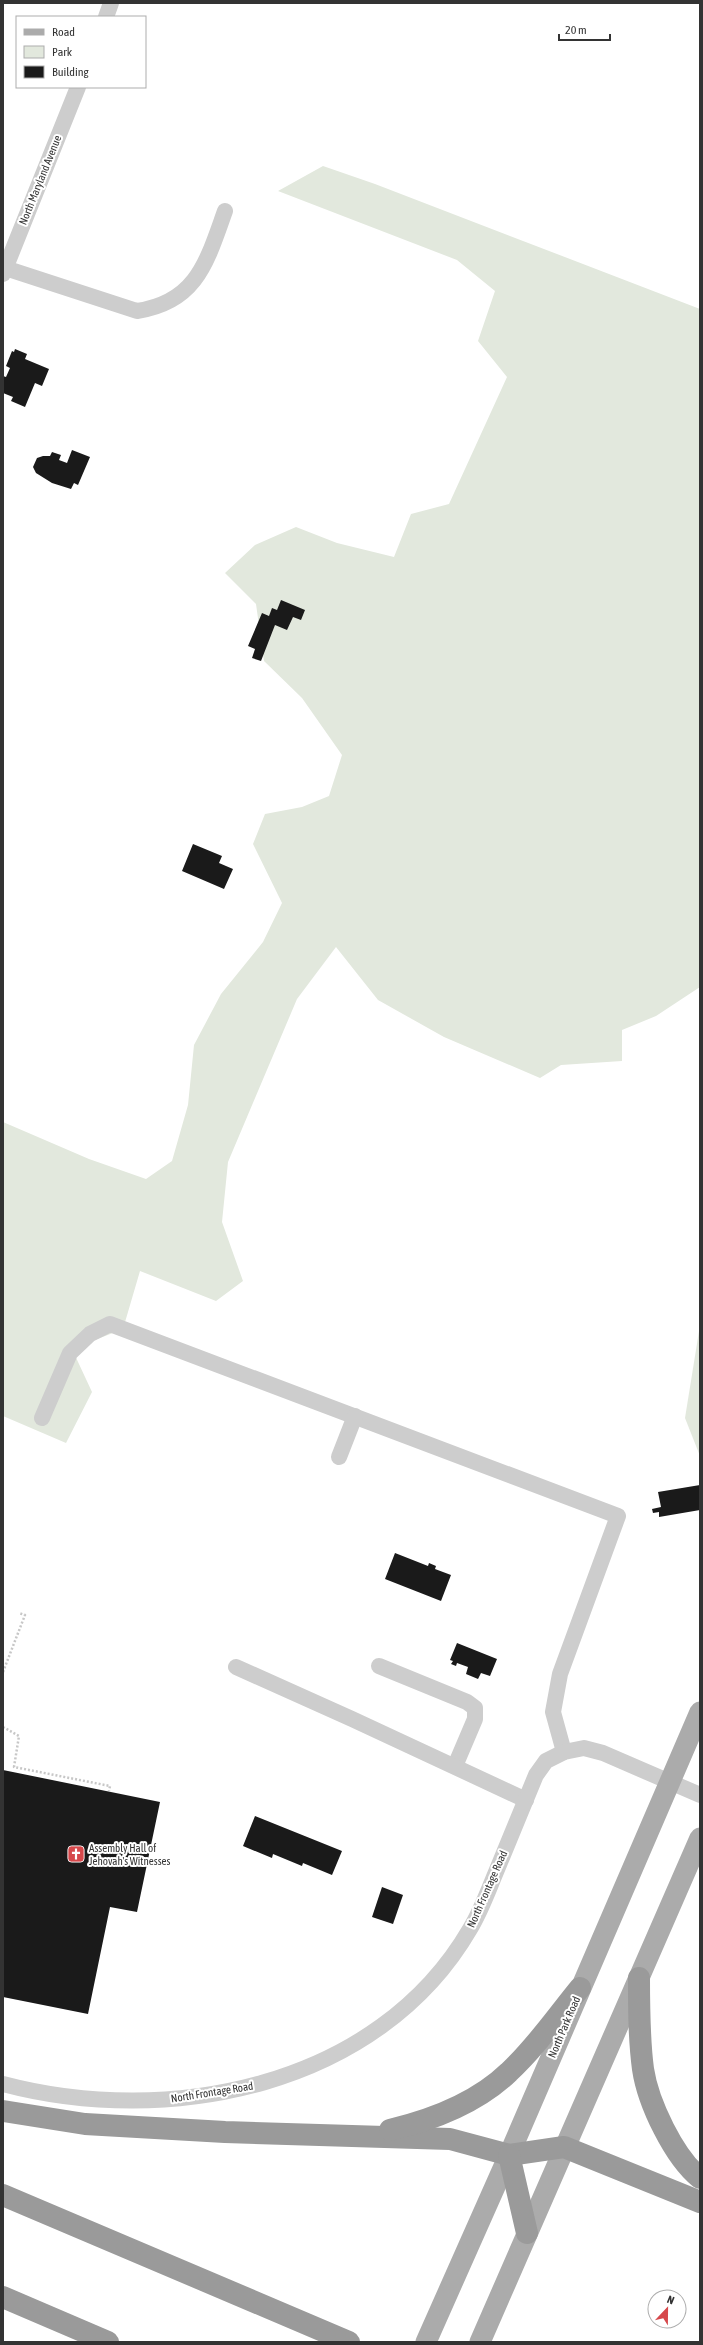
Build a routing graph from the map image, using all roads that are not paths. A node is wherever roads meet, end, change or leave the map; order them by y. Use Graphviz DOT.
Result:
graph roads {
  1 [pos="111,3"];
  2 [pos="106,16"];
  3 [pos="78,88"];
  4 [pos="225,211"];
  5 [pos="4,271"];
  6 [pos="355,1416"];
  7 [pos="42,1418"];
  8 [pos="339,1457"];
  9 [pos="379,1666"];
  10 [pos="236,1667"];
  11 [pos="700,1712"];
  12 [pos="564,1752"];
  13 [pos="455,1766"];
  14 [pos="669,1782"];
  15 [pos="700,1795"];
  16 [pos="526,1800"];
  17 [pos="700,1838"];
  18 [pos="639,1978"];
  19 [pos="580,1988"];
  20 [pos="3,2084"];
  21 [pos="3,2111"];
  22 [pos="368,2136"];
  23 [pos="564,2147"];
  24 [pos="509,2155"];
  25 [pos="700,2178"];
  26 [pos="3,2195"];
  27 [pos="700,2202"];
  28 [pos="527,2233"];
  29 [pos="3,2298"];
  30 [pos="108,2342"];
  31 [pos="349,2342"];
  32 [pos="426,2342"];
  33 [pos="480,2342"];
  1 -- 2 [label="street"];
  3 -- 5 [label="street, North Maryland Avenue"];
  4 -- 5 [label="street"];
  6 -- 7 [label="street"];
  6 -- 8 [label="street"];
  6 -- 12 [label="street"];
  9 -- 13 [label="street"];
  10 -- 13 [label="street"];
  11 -- 14 [label="main road, North Park Road"];
  12 -- 14 [label="street, North Frontage Road"];
  12 -- 16 [label="street, North Frontage Road"];
  13 -- 16 [label="street"];
  14 -- 15 [label="street, North Frontage Road"];
  14 -- 19 [label="main road, North Park Road"];
  16 -- 20 [label="street, North Frontage Road"];
  17 -- 18 [label="main road"];
  18 -- 23 [label="main road"];
  18 -- 25 [label="highway"];
  19 -- 22 [label="highway"];
  19 -- 24 [label="main road, North Park Road"];
  21 -- 22 [label="highway"];
  22 -- 24 [label="highway"];
  23 -- 24 [label="highway"];
  23 -- 27 [label="highway"];
  23 -- 28 [label="main road"];
  24 -- 28 [label="highway"];
  24 -- 32 [label="main road, North Park Road"];
  26 -- 31 [label="highway"];
  28 -- 33 [label="main road"];
  29 -- 30 [label="highway"];
}
